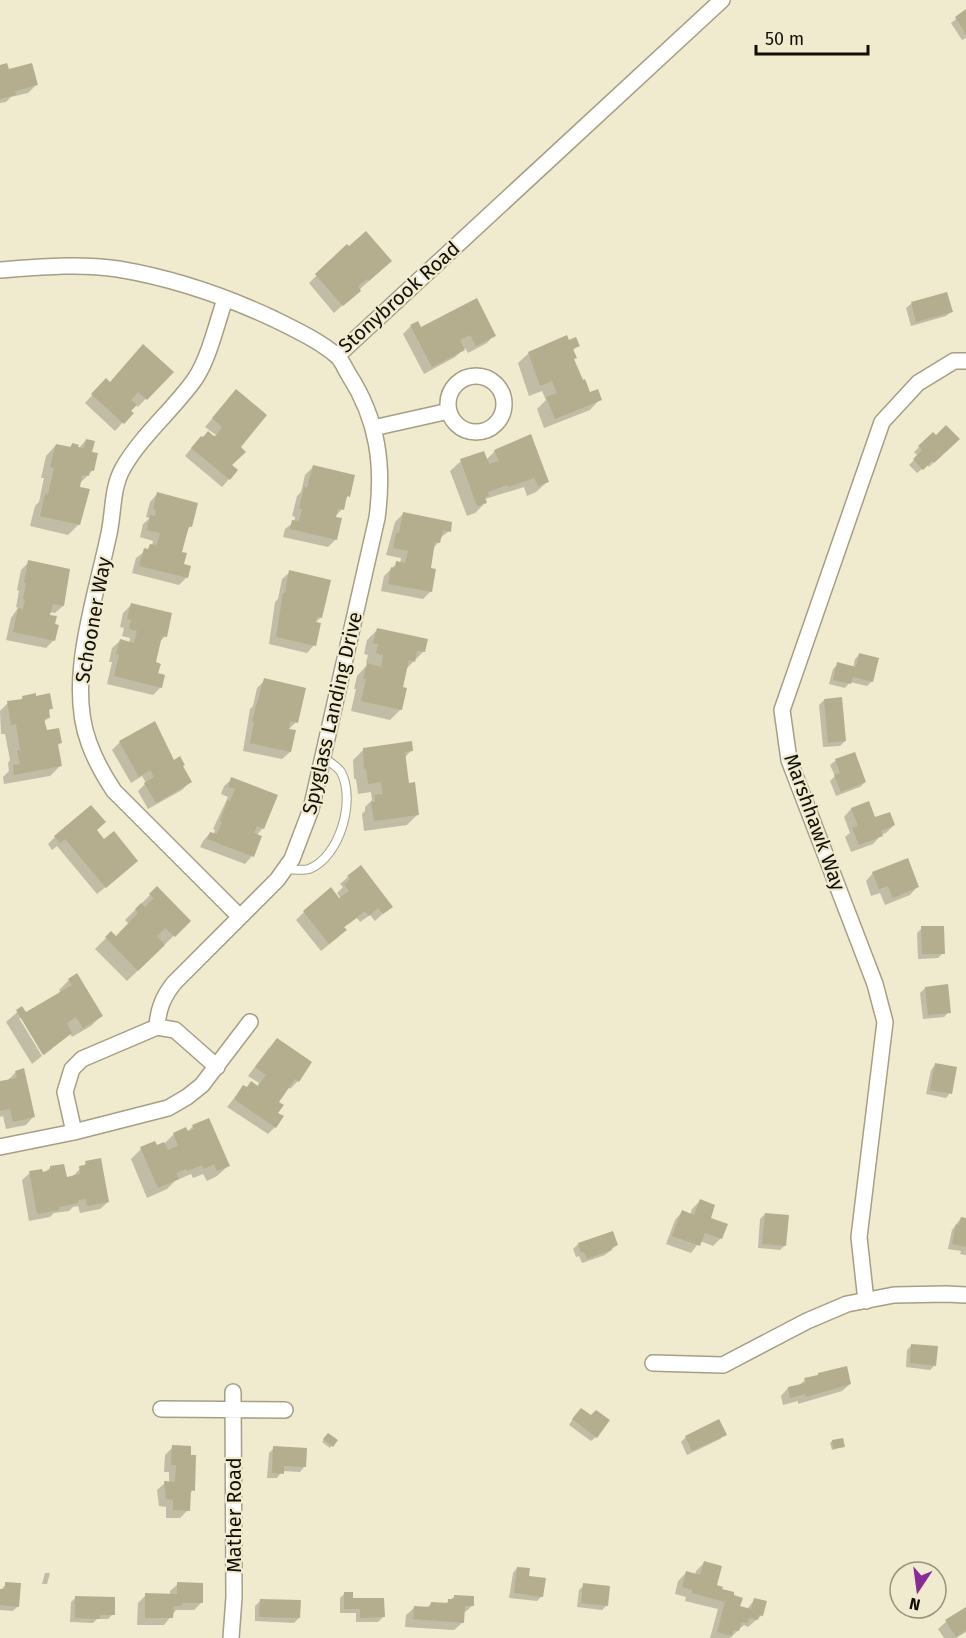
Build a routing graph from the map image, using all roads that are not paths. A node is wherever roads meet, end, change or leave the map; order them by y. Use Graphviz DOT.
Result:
graph roads {
  1 [pos="722,0"];
  2 [pos="0,270"];
  3 [pos="225,299"];
  4 [pos="338,356"];
  5 [pos="966,361"];
  6 [pos="449,411"];
  7 [pos="373,428"];
  8 [pos="323,757"];
  9 [pos="284,869"];
  10 [pos="239,916"];
  11 [pos="250,1022"];
  12 [pos="157,1027"];
  13 [pos="217,1067"];
  14 [pos="74,1132"];
  15 [pos="0,1147"];
  16 [pos="966,1295"];
  17 [pos="866,1301"];
  18 [pos="653,1363"];
  19 [pos="233,1392"];
  20 [pos="161,1409"];
  21 [pos="233,1410"];
  22 [pos="285,1410"];
  23 [pos="231,1638"];
  1 -- 4 [label="street, Stonybrook Road"];
  2 -- 3 [label="street, Stonybrook Road"];
  3 -- 4 [label="street, Stonybrook Road"];
  3 -- 10 [label="street, Schooner Way"];
  4 -- 7 [label="street, Spyglass Landing Drive"];
  5 -- 17 [label="street, Marshhawk Way"];
  6 -- 7 [label="street"];
  7 -- 8 [label="street, Spyglass Landing Drive"];
  8 -- 9 [label="street, Spyglass Landing Drive"];
  8 -- 9 [label="lane"];
  9 -- 10 [label="street, Spyglass Landing Drive"];
  10 -- 12 [label="street, Spyglass Landing Drive"];
  11 -- 13 [label="street"];
  12 -- 13 [label="street"];
  12 -- 14 [label="street"];
  13 -- 14 [label="street"];
  14 -- 15 [label="street"];
  16 -- 17 [label="street"];
  17 -- 18 [label="street"];
  19 -- 21 [label="street, Mather Road"];
  20 -- 21 [label="street"];
  21 -- 22 [label="street"];
  21 -- 23 [label="street, Mather Road"];
}
